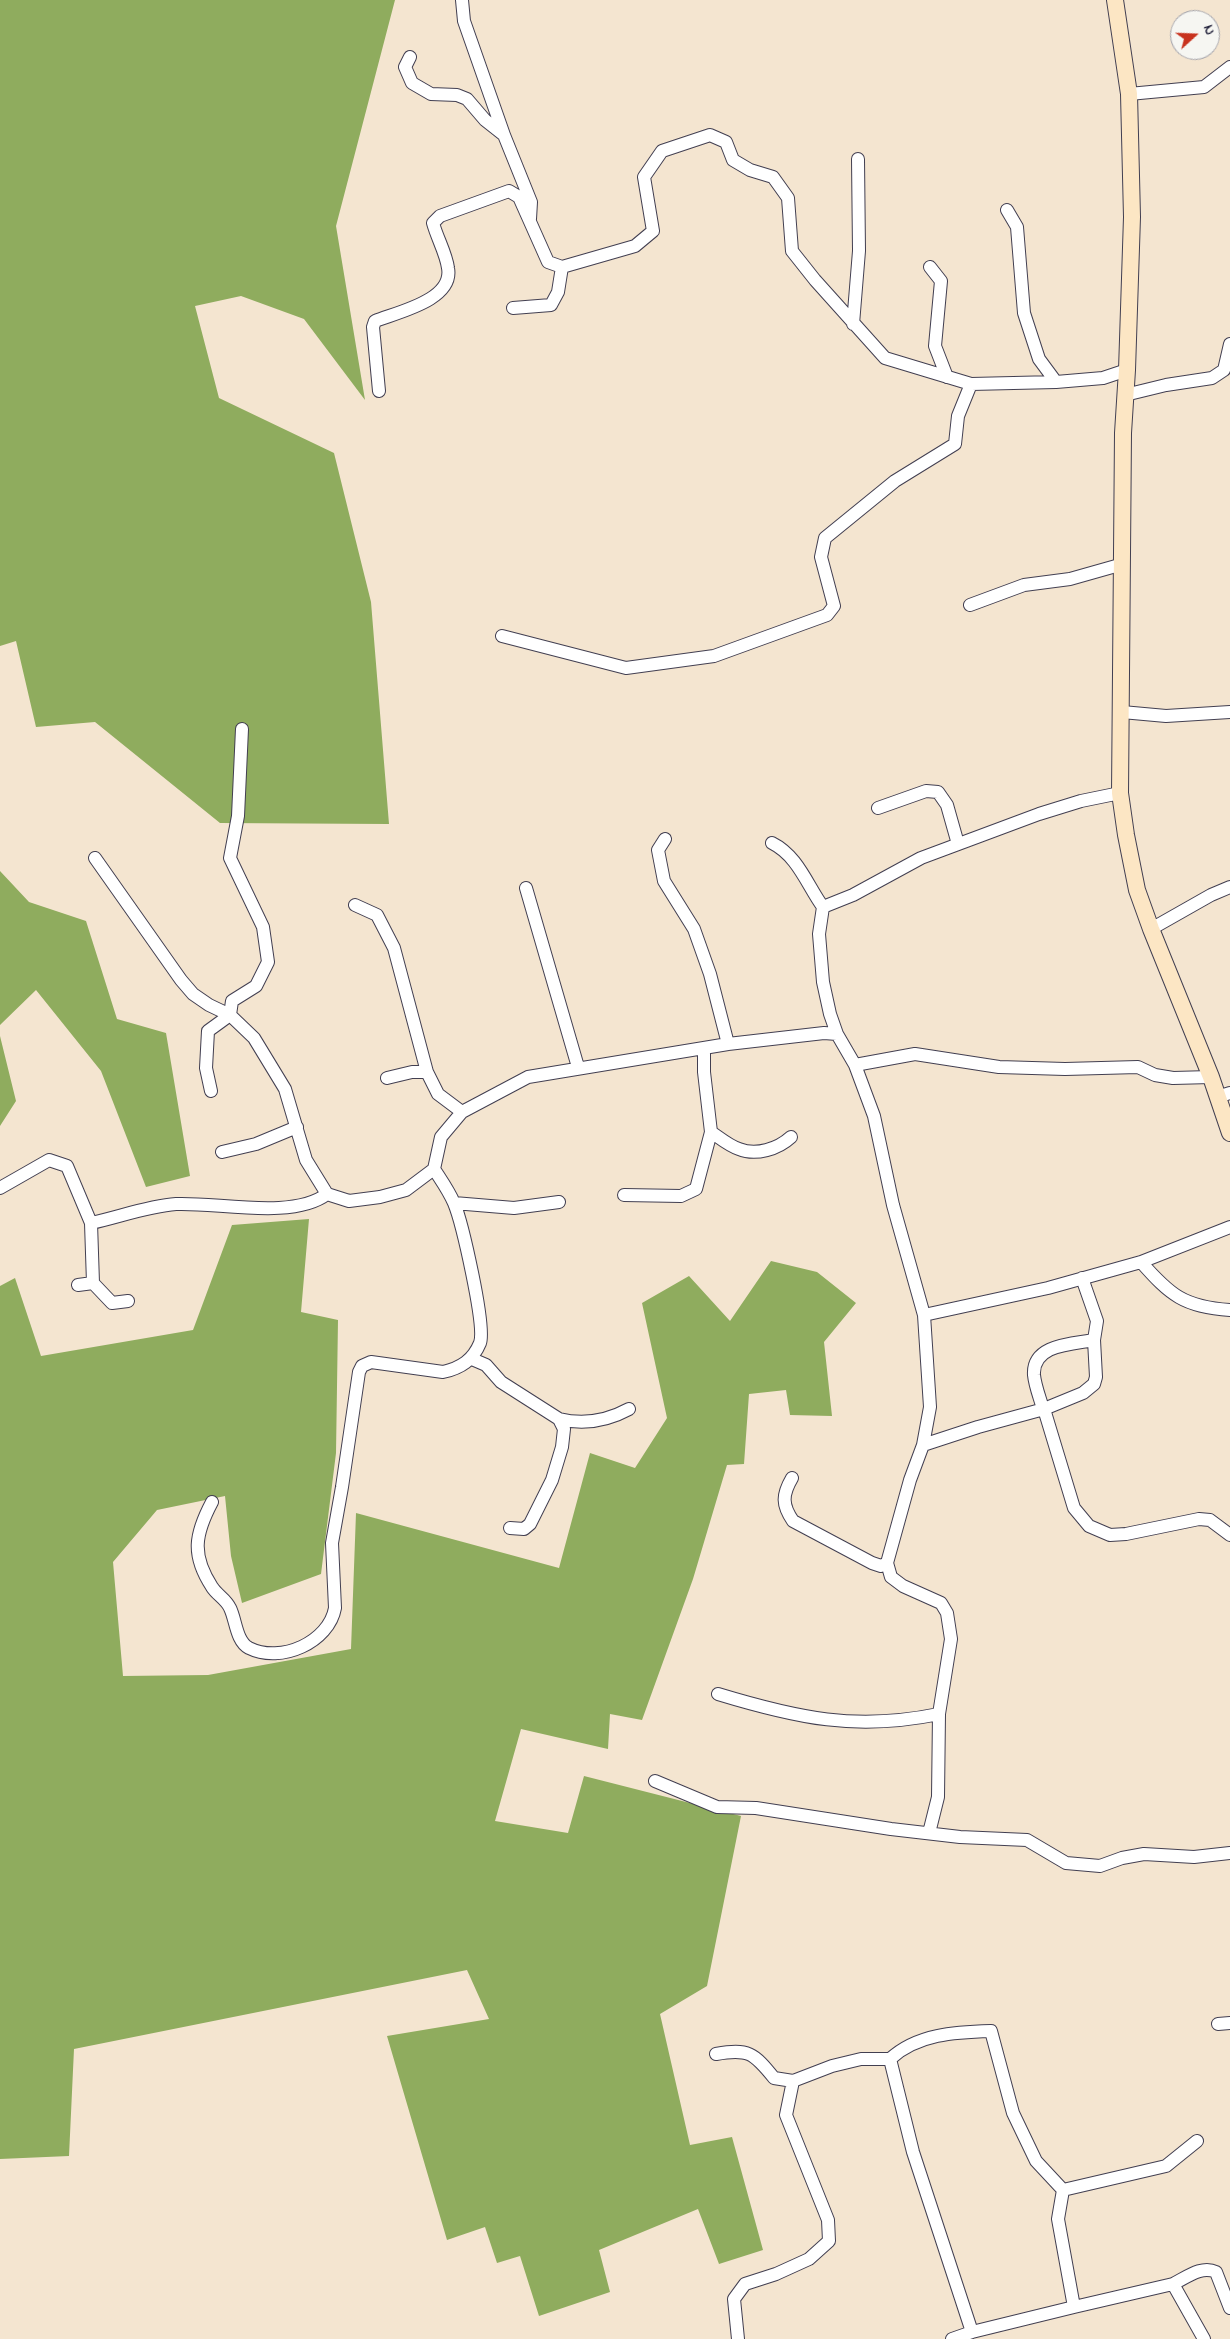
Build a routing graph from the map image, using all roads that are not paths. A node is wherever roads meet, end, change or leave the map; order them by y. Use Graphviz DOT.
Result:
graph roads {
  1 [pos="462,0"];
  2 [pos="1115,0"];
  3 [pos="410,57"];
  4 [pos="1230,67"];
  5 [pos="1129,94"];
  6 [pos="504,135"];
  7 [pos="858,159"];
  8 [pos="1007,210"];
  9 [pos="530,222"];
  10 [pos="930,267"];
  11 [pos="562,268"];
  12 [pos="513,308"];
  13 [pos="853,324"];
  14 [pos="1230,344"];
  15 [pos="1127,370"];
  16 [pos="947,377"];
  17 [pos="1056,382"];
  18 [pos="971,384"];
  19 [pos="379,391"];
  20 [pos="1126,395"];
  21 [pos="1123,564"];
  22 [pos="970,605"];
  23 [pos="502,636"];
  24 [pos="1122,712"];
  25 [pos="1230,712"];
  26 [pos="242,729"];
  27 [pos="1120,793"];
  28 [pos="878,808"];
  29 [pos="665,839"];
  30 [pos="772,843"];
  31 [pos="958,844"];
  32 [pos="95,858"];
  33 [pos="1230,887"];
  34 [pos="526,888"];
  35 [pos="354,905"];
  36 [pos="824,907"];
  37 [pos="1151,929"];
  38 [pos="230,1015"];
  39 [pos="837,1034"];
  40 [pos="728,1044"];
  41 [pos="704,1048"];
  42 [pos="855,1065"];
  43 [pos="578,1067"];
  44 [pos="427,1072"];
  45 [pos="1211,1077"];
  46 [pos="387,1078"];
  47 [pos="211,1092"];
  48 [pos="1224,1095"];
  49 [pos="462,1112"];
  50 [pos="297,1127"];
  51 [pos="711,1132"];
  52 [pos="1230,1133"];
  53 [pos="791,1137"];
  54 [pos="222,1152"];
  55 [pos="434,1169"];
  56 [pos="0,1188"];
  57 [pos="327,1194"];
  58 [pos="624,1195"];
  59 [pos="559,1202"];
  60 [pos="454,1203"];
  61 [pos="91,1223"];
  62 [pos="1230,1227"];
  63 [pos="1141,1262"];
  64 [pos="1082,1278"];
  65 [pos="93,1283"];
  66 [pos="78,1285"];
  67 [pos="128,1301"];
  68 [pos="1230,1310"];
  69 [pos="924,1315"];
  70 [pos="1094,1340"];
  71 [pos="472,1359"];
  72 [pos="630,1408"];
  73 [pos="1043,1409"];
  74 [pos="559,1418"];
  75 [pos="923,1445"];
  76 [pos="792,1478"];
  77 [pos="212,1502"];
  78 [pos="510,1528"];
  79 [pos="1230,1535"];
  80 [pos="886,1563"];
  81 [pos="718,1694"];
  82 [pos="939,1714"];
  83 [pos="655,1782"];
  84 [pos="929,1833"];
  85 [pos="1230,1853"];
  86 [pos="716,2054"];
  87 [pos="890,2059"];
  88 [pos="793,2081"];
  89 [pos="1197,2141"];
  90 [pos="1063,2190"];
  91 [pos="1174,2284"];
  92 [pos="1074,2307"];
  93 [pos="1230,2308"];
  94 [pos="972,2332"];
  95 [pos="738,2339"];
  96 [pos="952,2339"];
  97 [pos="1204,2339"];
  1 -- 6 [label="street"];
  2 -- 5 [label="street"];
  3 -- 6 [label="street"];
  4 -- 5 [label="street"];
  5 -- 15 [label="street"];
  6 -- 9 [label="street"];
  7 -- 13 [label="street"];
  8 -- 17 [label="street"];
  9 -- 11 [label="street"];
  9 -- 19 [label="street"];
  10 -- 16 [label="street"];
  11 -- 12 [label="street"];
  11 -- 13 [label="street"];
  13 -- 16 [label="street"];
  14 -- 20 [label="street"];
  15 -- 17 [label="street"];
  15 -- 20 [label="street"];
  16 -- 18 [label="street"];
  17 -- 18 [label="street"];
  18 -- 23 [label="street"];
  20 -- 21 [label="street"];
  21 -- 22 [label="street"];
  21 -- 24 [label="street"];
  24 -- 25 [label="street"];
  24 -- 27 [label="street"];
  26 -- 38 [label="street"];
  27 -- 31 [label="street"];
  27 -- 37 [label="street"];
  28 -- 31 [label="street"];
  29 -- 40 [label="street"];
  30 -- 36 [label="street"];
  31 -- 36 [label="street"];
  32 -- 38 [label="street"];
  33 -- 37 [label="street"];
  34 -- 43 [label="street"];
  35 -- 44 [label="street"];
  36 -- 39 [label="street"];
  37 -- 45 [label="street"];
  38 -- 47 [label="street"];
  38 -- 50 [label="street"];
  39 -- 40 [label="street"];
  39 -- 42 [label="street"];
  40 -- 41 [label="street"];
  41 -- 43 [label="street"];
  41 -- 51 [label="street"];
  42 -- 45 [label="street"];
  42 -- 69 [label="street"];
  43 -- 49 [label="street"];
  44 -- 46 [label="street"];
  44 -- 49 [label="street"];
  45 -- 48 [label="street"];
  48 -- 52 [label="street"];
  49 -- 55 [label="street"];
  50 -- 54 [label="street"];
  50 -- 57 [label="street"];
  51 -- 53 [label="street"];
  51 -- 58 [label="street"];
  55 -- 57 [label="street"];
  55 -- 60 [label="street"];
  56 -- 61 [label="street"];
  57 -- 61 [label="street"];
  59 -- 60 [label="street"];
  60 -- 71 [label="street"];
  61 -- 65 [label="street"];
  62 -- 63 [label="street"];
  63 -- 64 [label="street"];
  63 -- 68 [label="street"];
  64 -- 69 [label="street"];
  64 -- 70 [label="street"];
  65 -- 66 [label="street"];
  65 -- 67 [label="street"];
  69 -- 75 [label="street"];
  70 -- 73 [label="street"];
  70 -- 73 [label="street"];
  71 -- 74 [label="street"];
  71 -- 77 [label="street"];
  72 -- 74 [label="street"];
  73 -- 75 [label="street"];
  73 -- 79 [label="street"];
  74 -- 78 [label="street"];
  75 -- 80 [label="street"];
  76 -- 80 [label="street"];
  80 -- 82 [label="street"];
  81 -- 82 [label="street"];
  82 -- 84 [label="street"];
  83 -- 84 [label="street"];
  84 -- 85 [label="street"];
  86 -- 88 [label="street"];
  87 -- 88 [label="street"];
  87 -- 90 [label="street"];
  87 -- 94 [label="street"];
  88 -- 95 [label="street"];
  89 -- 90 [label="street"];
  90 -- 92 [label="street"];
  91 -- 92 [label="street"];
  91 -- 93 [label="street"];
  91 -- 97 [label="street"];
  92 -- 94 [label="street"];
  94 -- 96 [label="street"];
}
